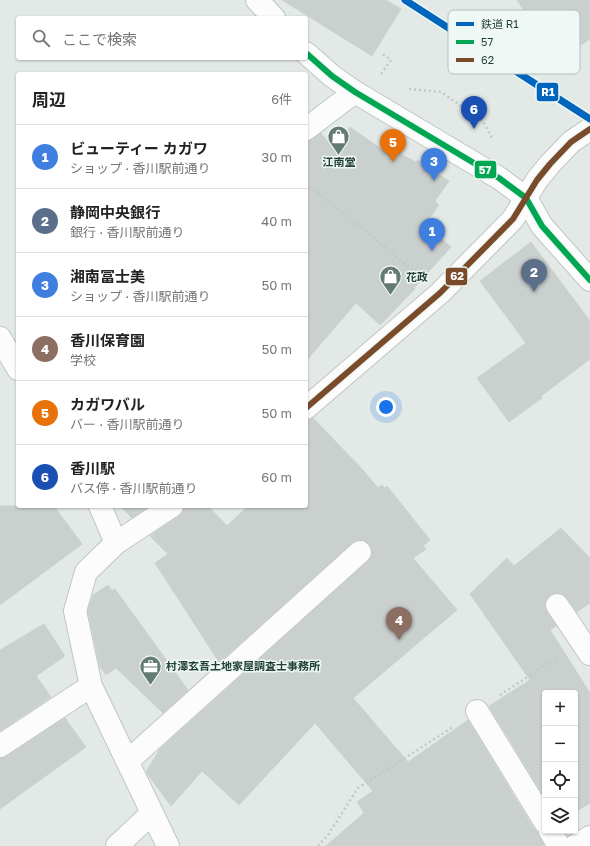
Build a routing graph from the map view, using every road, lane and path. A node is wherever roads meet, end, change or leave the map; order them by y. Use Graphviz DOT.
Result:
graph roads {
  1 [pos="258,0"];
  2 [pos="272,16"];
  3 [pos="381,53"];
  4 [pos="308,55"];
  5 [pos="380,76"];
  6 [pos="355,92"];
  7 [pos="308,127"];
  8 [pos="590,128"];
  9 [pos="308,186"];
  10 [pos="526,198"];
  11 [pos="590,280"];
  12 [pos="440,293"];
  13 [pos="308,406"];
  14 [pos="101,508"];
  15 [pos="169,508"];
  16 [pos="116,543"];
  17 [pos="360,552"];
  18 [pos="557,605"];
  19 [pos="587,644"];
  20 [pos="92,686"];
  21 [pos="477,711"];
  22 [pos="0,746"];
  23 [pos="128,761"];
  24 [pos="152,814"];
  25 [pos="542,817"];
  26 [pos="552,834"];
  27 [pos="590,837"];
  28 [pos="117,846"];
  29 [pos="168,846"];
  30 [pos="318,846"];
  31 [pos="560,846"];
  32 [pos="575,846"];
  1 -- 2 [label="street"];
  3 -- 5 [label="path"];
  4 -- 6 [label="street"];
  6 -- 7 [label="street"];
  6 -- 10 [label="street"];
  8 -- 10 [label="street"];
  9 -- 12 [label="path"];
  10 -- 11 [label="street"];
  10 -- 12 [label="street"];
  12 -- 13 [label="street"];
  14 -- 16 [label="street"];
  15 -- 16 [label="street"];
  16 -- 20 [label="street"];
  17 -- 23 [label="street"];
  18 -- 19 [label="street"];
  19 -- 21 [label="path"];
  20 -- 22 [label="street"];
  20 -- 23 [label="street"];
  21 -- 25 [label="street"];
  21 -- 30 [label="path"];
  23 -- 24 [label="street"];
  24 -- 28 [label="street"];
  24 -- 29 [label="street"];
  26 -- 31 [label="street"];
  27 -- 32 [label="street"];
}
